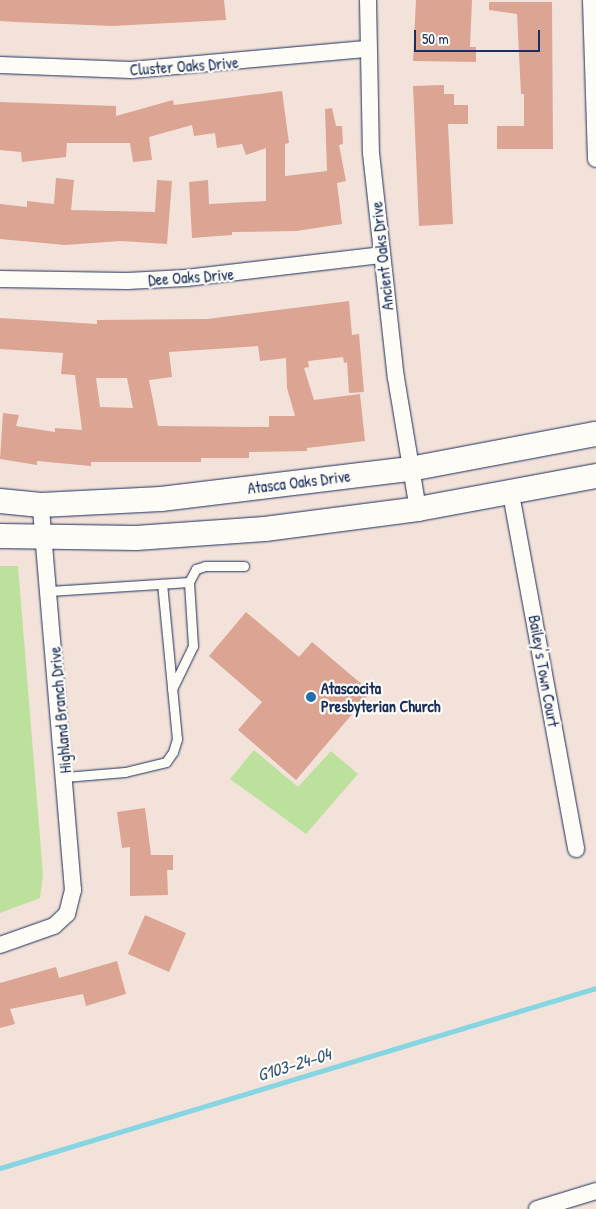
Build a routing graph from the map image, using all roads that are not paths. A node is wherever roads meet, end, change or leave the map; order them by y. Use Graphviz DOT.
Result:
graph roads {
  1 [pos="368,0"];
  2 [pos="591,0"];
  3 [pos="368,49"];
  4 [pos="0,65"];
  5 [pos="596,159"];
  6 [pos="381,255"];
  7 [pos="0,279"];
  8 [pos="596,434"];
  9 [pos="410,469"];
  10 [pos="596,476"];
  11 [pos="511,494"];
  12 [pos="0,501"];
  13 [pos="41,505"];
  14 [pos="418,510"];
  15 [pos="0,536"];
  16 [pos="46,537"];
  17 [pos="244,566"];
  18 [pos="189,582"];
  19 [pos="162,584"];
  20 [pos="50,590"];
  21 [pos="172,689"];
  22 [pos="65,777"];
  23 [pos="576,848"];
  24 [pos="0,945"];
  25 [pos="594,1197"];
  26 [pos="537,1209"];
  1 -- 3 [label="street, Ancient Oaks Drive"];
  2 -- 5 [label="street"];
  3 -- 4 [label="street, Cluster Oaks Drive"];
  3 -- 6 [label="street, Ancient Oaks Drive"];
  6 -- 7 [label="street, Dee Oaks Drive"];
  6 -- 9 [label="street, Ancient Oaks Drive"];
  8 -- 9 [label="street, Atasca Oaks Drive"];
  9 -- 13 [label="street, Atasca Oaks Drive"];
  9 -- 14 [label="street, Ancient Oaks Drive"];
  10 -- 11 [label="street"];
  11 -- 14 [label="street"];
  11 -- 23 [label="street, Bailey's Town Court"];
  12 -- 13 [label="street, Atasca Oaks Drive"];
  13 -- 16 [label="street, Highland Branch Drive"];
  14 -- 16 [label="street"];
  15 -- 16 [label="street"];
  16 -- 20 [label="street, Highland Branch Drive"];
  17 -- 18 [label="lane"];
  18 -- 19 [label="lane"];
  18 -- 21 [label="lane"];
  19 -- 20 [label="lane"];
  19 -- 21 [label="lane"];
  20 -- 22 [label="street, Highland Branch Drive"];
  21 -- 22 [label="lane"];
  22 -- 24 [label="street, Highland Branch Drive"];
  25 -- 26 [label="street"];
}
